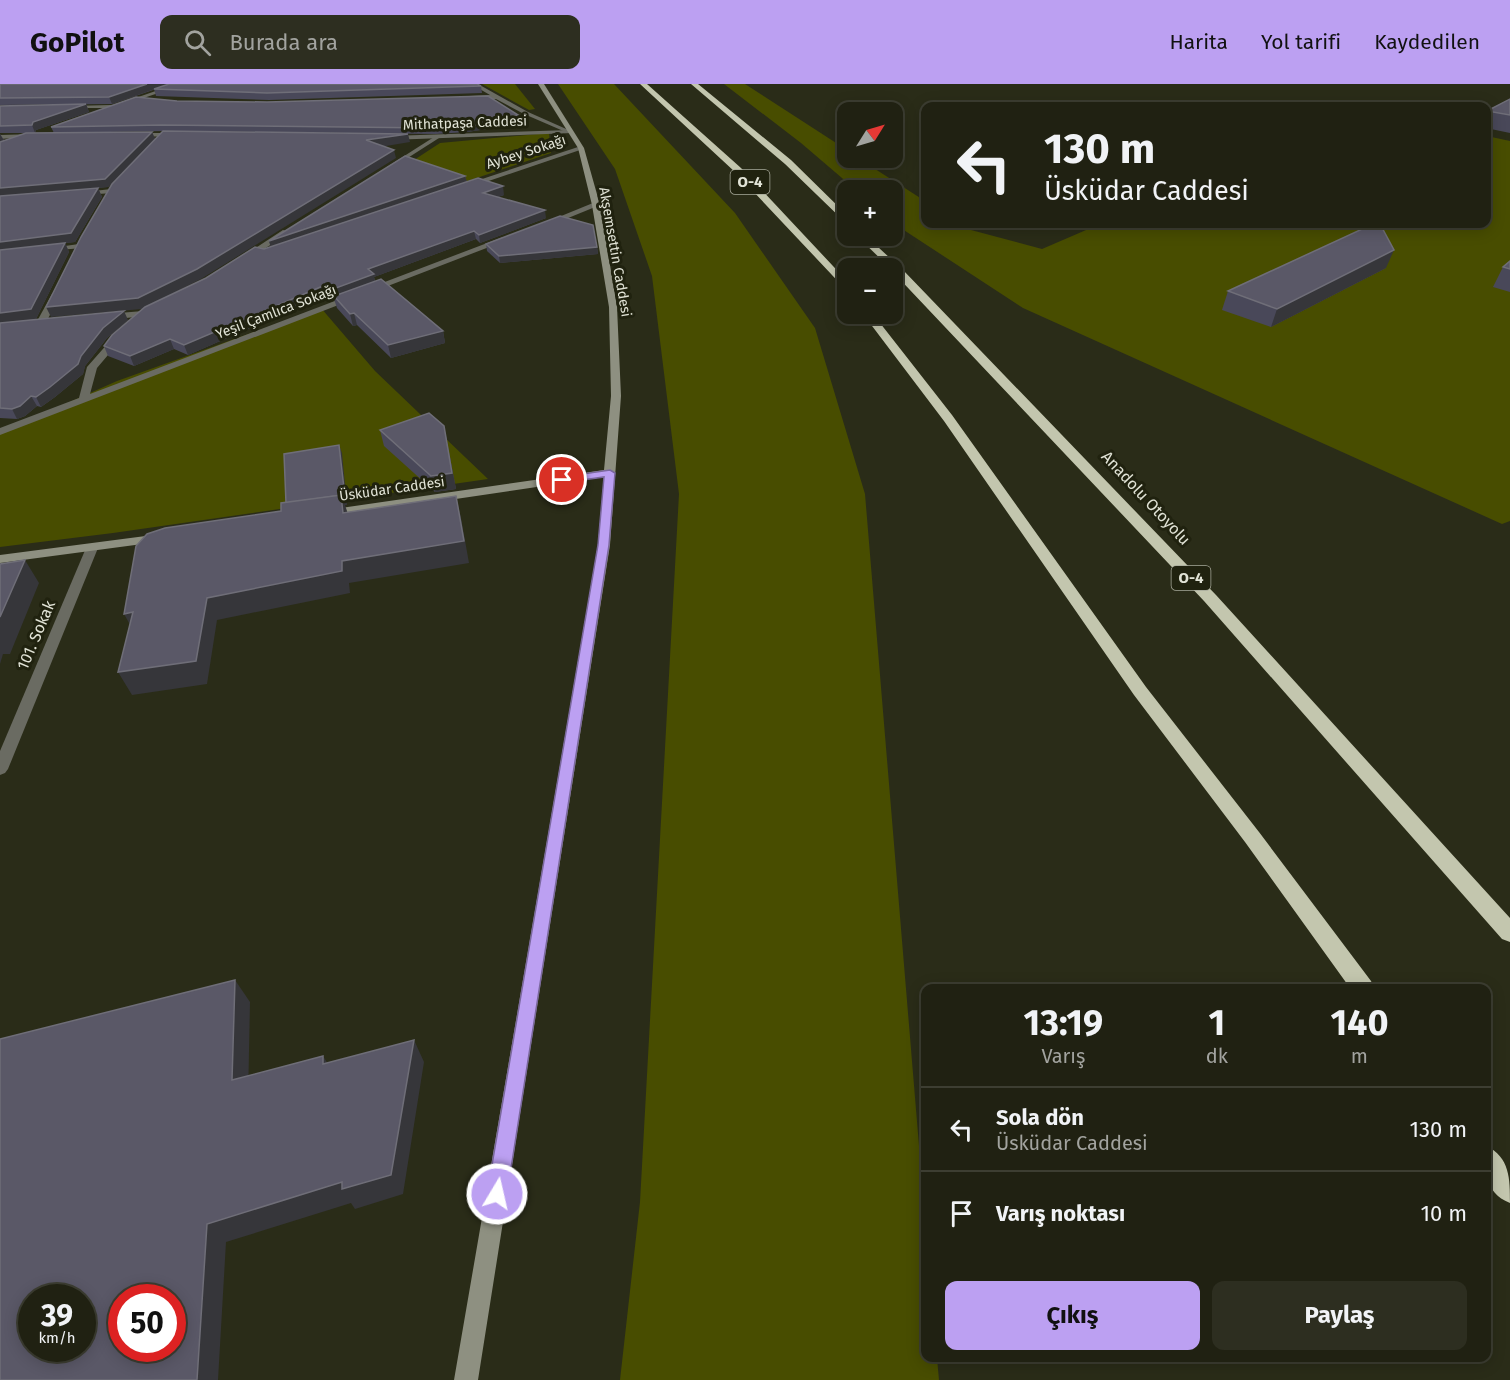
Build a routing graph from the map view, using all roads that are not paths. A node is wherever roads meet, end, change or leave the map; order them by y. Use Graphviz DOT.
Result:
graph roads {
  1 [pos="182,84"];
  2 [pos="474,84"];
  3 [pos="541,84"];
  4 [pos="643,84"];
  5 [pos="694,84"];
  6 [pos="495,97"];
  7 [pos="462,98"];
  8 [pos="134,100"];
  9 [pos="157,101"];
  10 [pos="111,107"];
  11 [pos="66,108"];
  12 [pos="84,116"];
  13 [pos="570,132"];
  14 [pos="42,134"];
  15 [pos="119,135"];
  16 [pos="164,135"];
  17 [pos="187,135"];
  18 [pos="0,136"];
  19 [pos="31,136"];
  20 [pos="377,137"];
  21 [pos="436,138"];
  22 [pos="156,143"];
  23 [pos="5,146"];
  24 [pos="581,148"];
  25 [pos="387,169"];
  26 [pos="118,183"];
  27 [pos="456,189"];
  28 [pos="111,191"];
  29 [pos="66,195"];
  30 [pos="105,200"];
  31 [pos="596,205"];
  32 [pos="837,211"];
  33 [pos="540,226"];
  34 [pos="289,230"];
  35 [pos="518,235"];
  36 [pos="84,236"];
  37 [pos="79,246"];
  38 [pos="871,246"];
  39 [pos="274,250"];
  40 [pos="34,251"];
  41 [pos="74,255"];
  42 [pos="240,261"];
  43 [pos="231,267"];
  44 [pos="837,277"];
  45 [pos="60,284"];
  46 [pos="165,303"];
  47 [pos="145,313"];
  48 [pos="99,318"];
  49 [pos="53,322"];
  50 [pos="876,324"];
  51 [pos="84,399"];
  52 [pos="1,431"];
  53 [pos="610,473"];
  54 [pos="315,516"];
  55 [pos="174,536"];
  56 [pos="92,548"];
  57 [pos="0,559"];
  58 [pos="0,769"];
  59 [pos="1510,933"];
  60 [pos="1360,984"];
  61 [pos="1491,1165"];
  62 [pos="1510,1190"];
  63 [pos="466,1380"];
  1 -- 8 [label="street"];
  2 -- 6 [label="street"];
  3 -- 13 [label="main road, Akşemsettin Caddesi"];
  4 -- 44 [label="highway, O-4"];
  5 -- 32 [label="highway, O-4"];
  6 -- 7 [label="street"];
  6 -- 13 [label="street"];
  8 -- 9 [label="street"];
  8 -- 10 [label="street"];
  10 -- 11 [label="street"];
  10 -- 12 [label="street"];
  13 -- 21 [label="street, Mithatpaşa Caddesi"];
  13 -- 24 [label="main road, Akşemsettin Caddesi"];
  14 -- 19 [label="street"];
  15 -- 16 [label="street"];
  16 -- 17 [label="street"];
  16 -- 22 [label="street"];
  18 -- 19 [label="street"];
  19 -- 23 [label="street"];
  20 -- 21 [label="street, Mithatpaşa Caddesi"];
  21 -- 25 [label="street"];
  24 -- 27 [label="street, Aybey Sokağı"];
  24 -- 31 [label="main road, Akşemsettin Caddesi"];
  26 -- 28 [label="street"];
  28 -- 29 [label="street"];
  28 -- 30 [label="street"];
  31 -- 33 [label="street"];
  31 -- 53 [label="main road, Akşemsettin Caddesi"];
  34 -- 42 [label="street"];
  35 -- 51 [label="street, Yeşil Çamlıca Sokağı"];
  36 -- 37 [label="street"];
  37 -- 40 [label="street"];
  37 -- 41 [label="street"];
  38 -- 59 [label="highway, Anadolu Otoyolu / O-4"];
  39 -- 42 [label="street"];
  42 -- 43 [label="street"];
  45 -- 49 [label="street"];
  46 -- 47 [label="street"];
  47 -- 48 [label="street"];
  47 -- 51 [label="street"];
  50 -- 60 [label="highway"];
  51 -- 52 [label="street, Yeşil Çamlıca Sokağı"];
  53 -- 54 [label="main road, Üsküdar Caddesi"];
  53 -- 63 [label="main road, Akşemsettin Caddesi"];
  55 -- 56 [label="main road"];
  56 -- 57 [label="main road"];
  56 -- 58 [label="street, 101. Sokak"];
  61 -- 62 [label="highway"];
}
